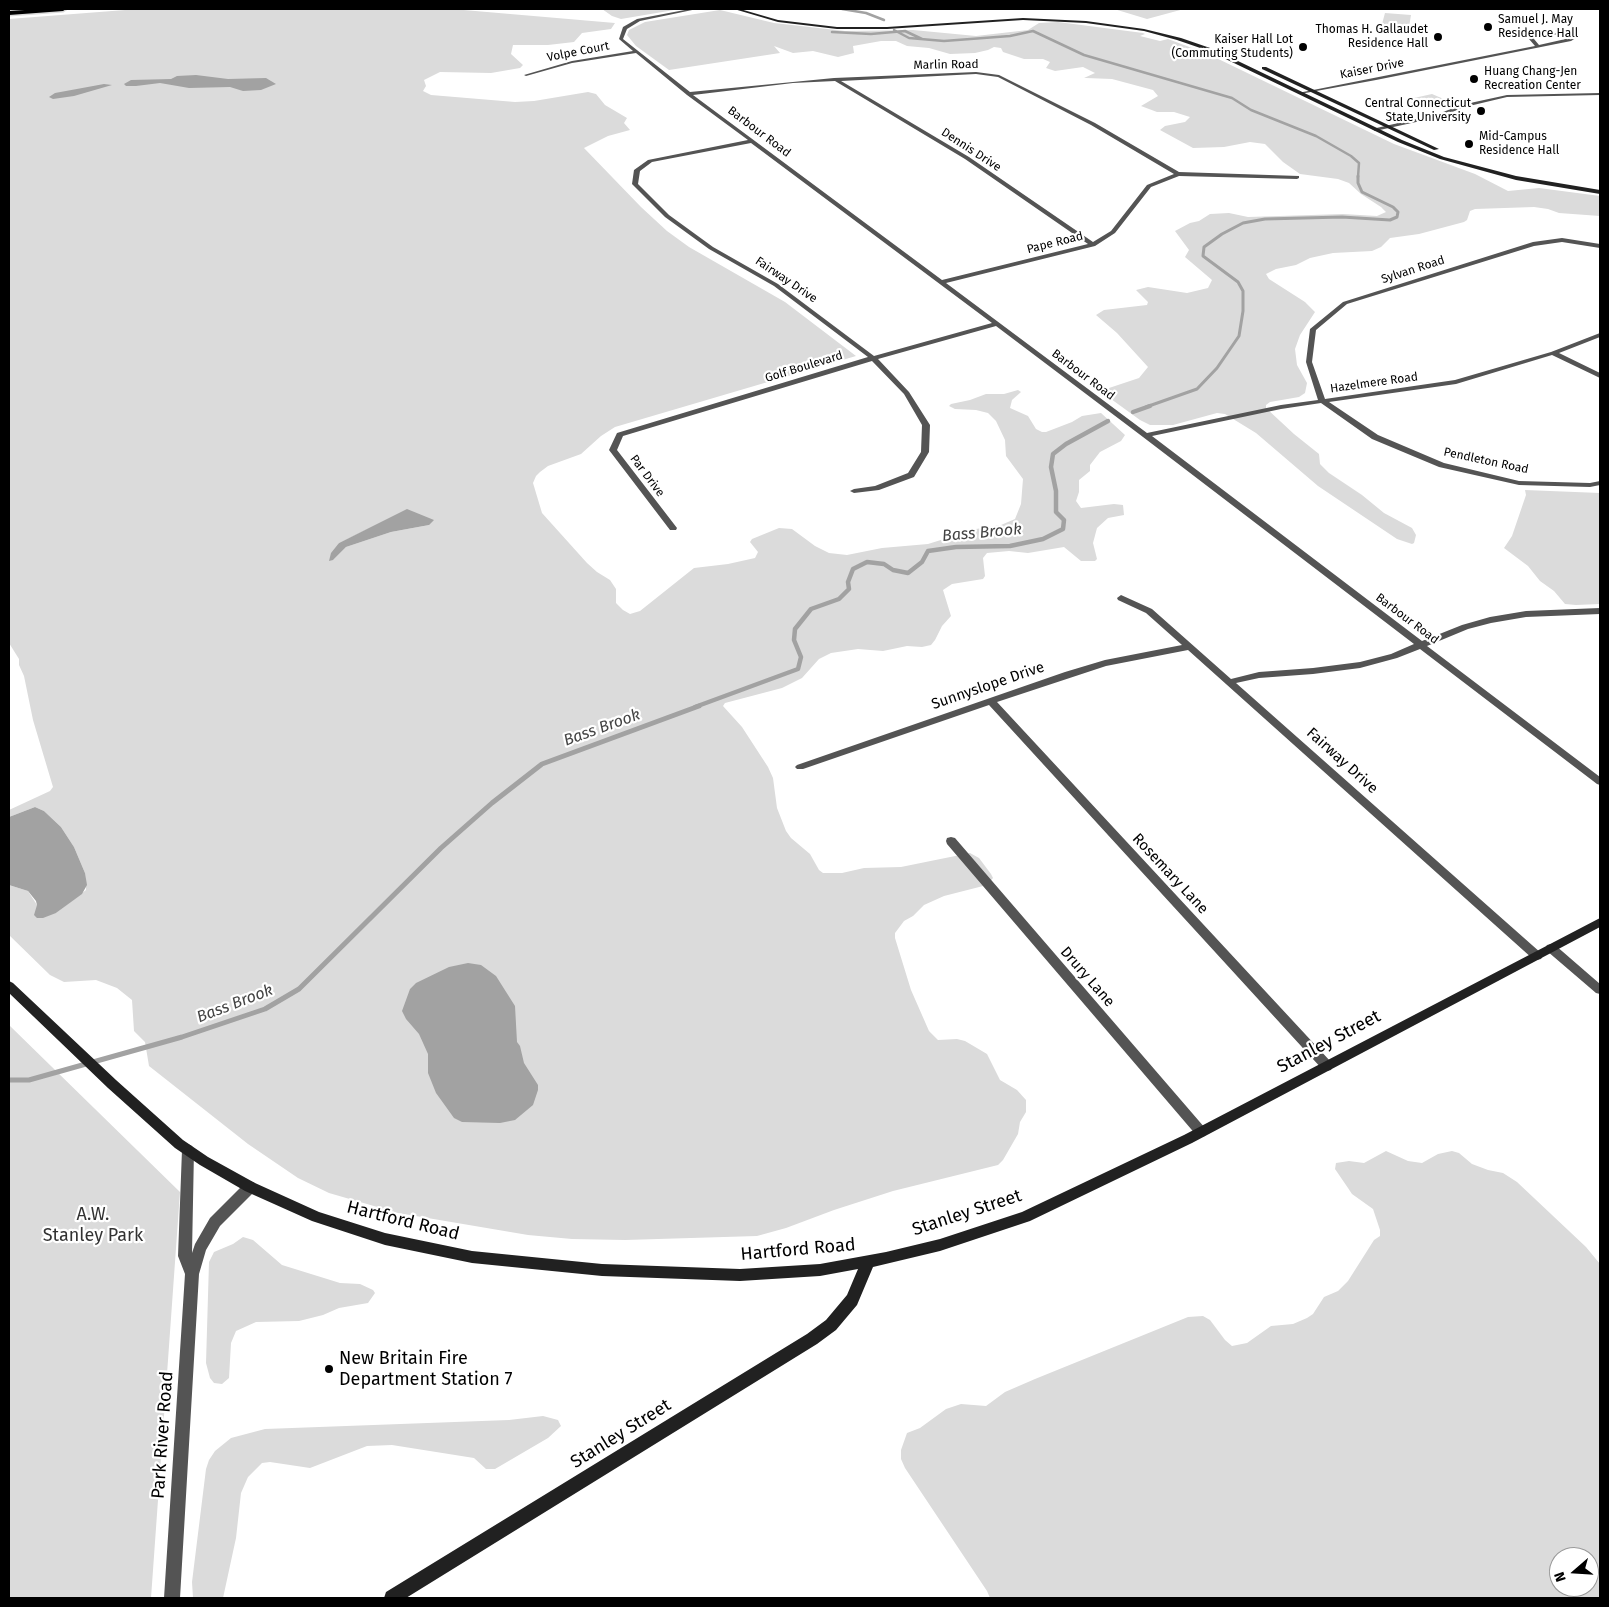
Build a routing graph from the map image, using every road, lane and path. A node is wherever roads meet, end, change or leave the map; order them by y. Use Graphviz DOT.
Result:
graph roads {
  1 [pos="63,9"];
  2 [pos="695,9"];
  3 [pos="736,9"];
  4 [pos="753,9"];
  5 [pos="9,13"];
  6 [pos="936,20"];
  7 [pos="941,24"];
  8 [pos="856,26"];
  9 [pos="1537,46"];
  10 [pos="1223,49"];
  11 [pos="636,52"];
  12 [pos="1261,66"];
  13 [pos="526,75"];
  14 [pos="834,79"];
  15 [pos="1312,91"];
  16 [pos="1300,93"];
  17 [pos="689,94"];
  18 [pos="1600,94"];
  19 [pos="1387,127"];
  20 [pos="1375,129"];
  21 [pos="753,141"];
  22 [pos="1178,174"];
  23 [pos="1297,177"];
  24 [pos="1600,186"];
  25 [pos="1600,192"];
  26 [pos="1093,245"];
  27 [pos="1600,246"];
  28 [pos="942,282"];
  29 [pos="996,324"];
  30 [pos="1600,335"];
  31 [pos="1554,353"];
  32 [pos="873,358"];
  33 [pos="1600,376"];
  34 [pos="1322,401"];
  35 [pos="620,435"];
  36 [pos="1146,435"];
  37 [pos="1600,483"];
  38 [pos="854,491"];
  39 [pos="673,528"];
  40 [pos="1121,598"];
  41 [pos="1600,611"];
  42 [pos="1422,645"];
  43 [pos="1189,647"];
  44 [pos="1229,682"];
  45 [pos="991,701"];
  46 [pos="800,767"];
  47 [pos="1600,782"];
  48 [pos="951,841"];
  49 [pos="1600,922"];
  50 [pos="1551,948"];
  51 [pos="1537,956"];
  52 [pos="9,986"];
  53 [pos="1600,990"];
  54 [pos="1327,1066"];
  55 [pos="1201,1132"];
  56 [pos="188,1150"];
  57 [pos="250,1187"];
  58 [pos="868,1262"];
  59 [pos="192,1274"];
  60 [pos="172,1598"];
  61 [pos="392,1598"];
  1 -- 5 [label="highway"];
  2 -- 11 [label="street, Barbour Road"];
  3 -- 8 [label="main road"];
  4 -- 8 [label="main road"];
  6 -- 7 [label="main road"];
  6 -- 8 [label="main road"];
  6 -- 10 [label="main road"];
  7 -- 8 [label="main road"];
  7 -- 16 [label="main road"];
  9 -- 9 [label="street, Kaiser Drive"];
  9 -- 15 [label="street, Kaiser Drive"];
  11 -- 13 [label="street, Volpe Court"];
  11 -- 17 [label="street, Barbour Road"];
  12 -- 15 [label="main road"];
  14 -- 17 [label="street, Marlin Road"];
  14 -- 22 [label="street, Marlin Road"];
  14 -- 26 [label="street, Dennis Drive"];
  15 -- 16 [label="street, Kaiser Drive"];
  15 -- 19 [label="main road"];
  16 -- 20 [label="main road"];
  17 -- 21 [label="street, Barbour Road"];
  18 -- 19 [label="street"];
  19 -- 20 [label="street"];
  19 -- 24 [label="main road"];
  20 -- 25 [label="main road"];
  21 -- 28 [label="street, Barbour Road"];
  21 -- 32 [label="street, Fairway Drive"];
  22 -- 23 [label="street, Pape Road"];
  22 -- 26 [label="street, Pape Road"];
  26 -- 28 [label="street, Pape Road"];
  27 -- 34 [label="street, Sylvan Road"];
  28 -- 29 [label="street, Barbour Road"];
  29 -- 32 [label="street, Golf Boulevard"];
  29 -- 36 [label="street, Barbour Road"];
  30 -- 31 [label="street, Hazelmere Road"];
  31 -- 33 [label="street"];
  31 -- 34 [label="street, Hazelmere Road"];
  32 -- 35 [label="street, Golf Boulevard"];
  32 -- 38 [label="street, Fairway Drive"];
  34 -- 36 [label="street, Hazelmere Road"];
  34 -- 37 [label="street, Pendleton Road"];
  35 -- 39 [label="street, Par Drive"];
  36 -- 42 [label="street, Barbour Road"];
  40 -- 43 [label="street, Fairway Drive"];
  41 -- 42 [label="street"];
  42 -- 44 [label="street"];
  42 -- 47 [label="street, Barbour Road"];
  43 -- 44 [label="street, Fairway Drive"];
  43 -- 45 [label="street, Sunnyslope Drive"];
  44 -- 51 [label="street, Fairway Drive"];
  45 -- 46 [label="street, Sunnyslope Drive"];
  45 -- 54 [label="street, Rosemary Lane"];
  48 -- 55 [label="street, Drury Lane"];
  49 -- 50 [label="main road, Stanley Street"];
  50 -- 51 [label="main road, Stanley Street"];
  50 -- 53 [label="street"];
  51 -- 54 [label="main road, Stanley Street"];
  52 -- 56 [label="main road, Hartford Road"];
  54 -- 55 [label="main road, Stanley Street"];
  55 -- 58 [label="main road, Stanley Street"];
  56 -- 57 [label="main road, Hartford Road"];
  56 -- 59 [label="street, Park River Road"];
  57 -- 58 [label="main road, Hartford Road"];
  57 -- 59 [label="street, Park River Road"];
  58 -- 61 [label="main road, Stanley Street"];
  59 -- 60 [label="street, Park River Road"];
}
